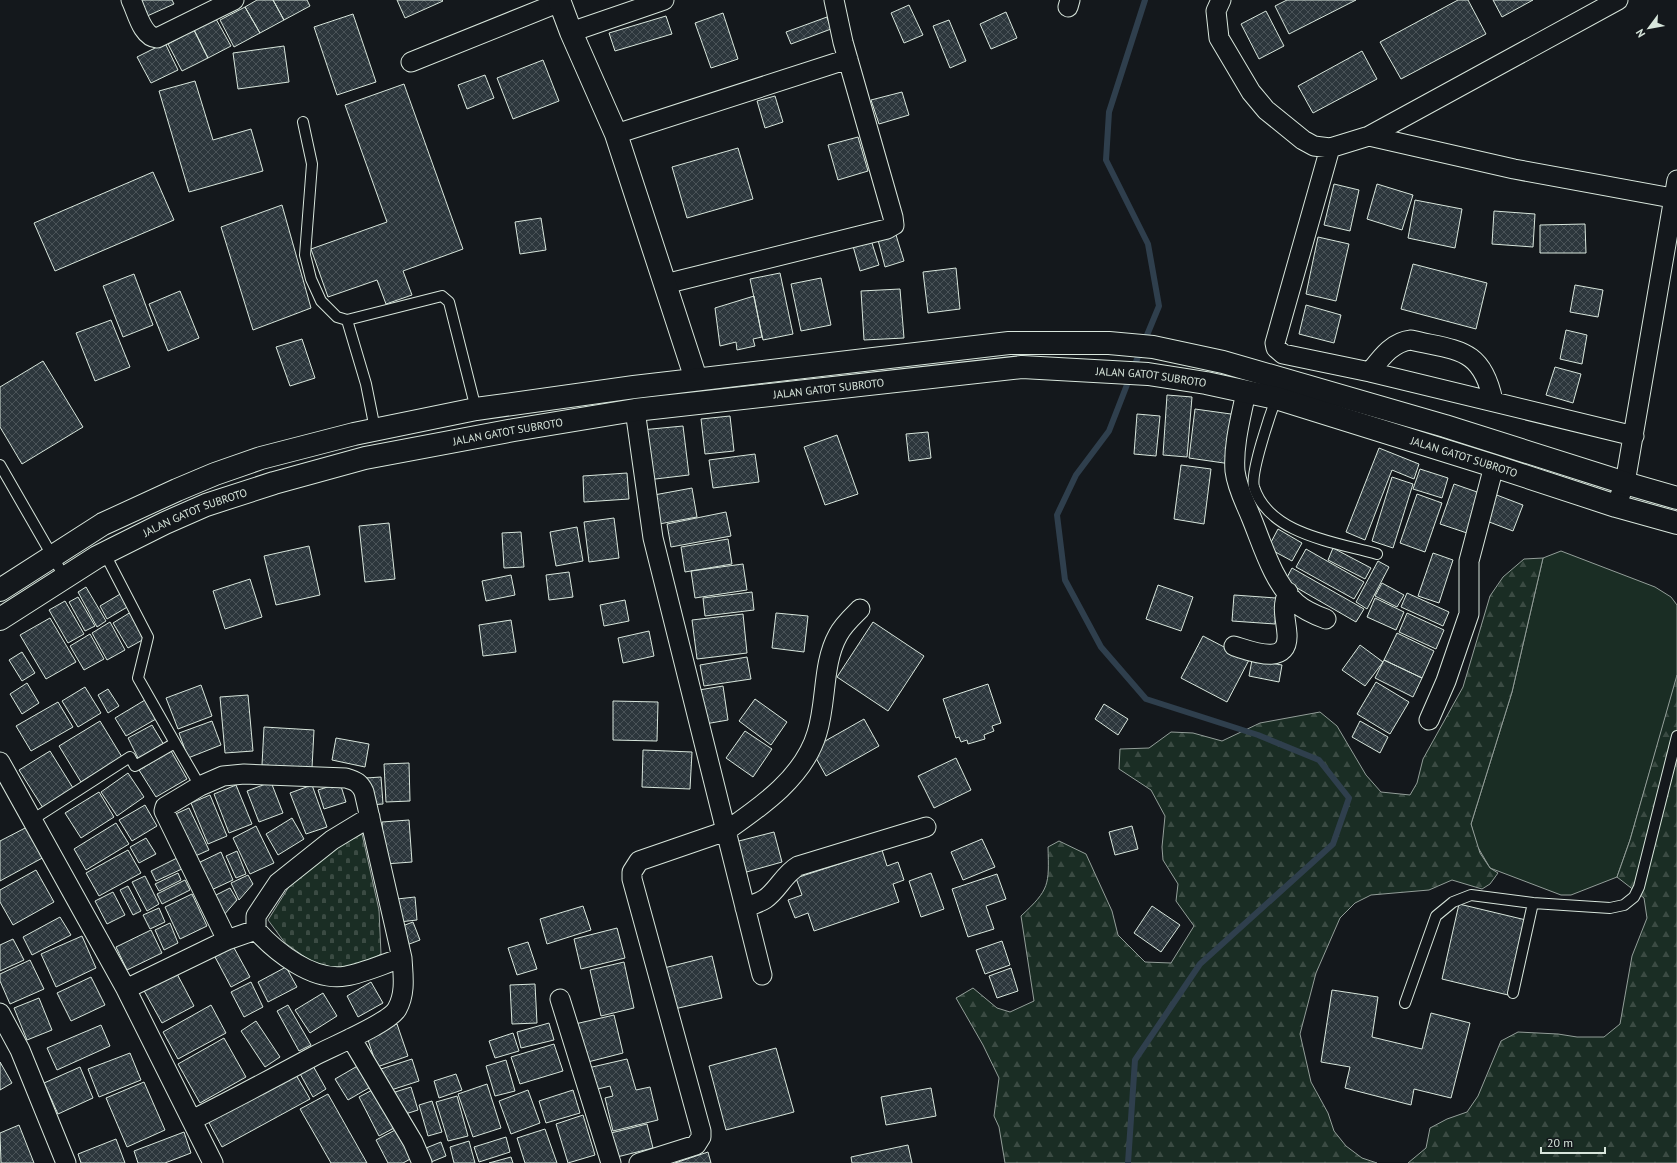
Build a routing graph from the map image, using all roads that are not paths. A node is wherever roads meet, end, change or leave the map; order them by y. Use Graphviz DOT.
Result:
graph roads {
  1 [pos="132,0"];
  2 [pos="234,0"];
  3 [pos="664,0"];
  4 [pos="834,0"];
  5 [pos="1221,0"];
  6 [pos="1618,0"];
  7 [pos="559,1"];
  8 [pos="571,32"];
  9 [pos="848,59"];
  10 [pos="411,62"];
  11 [pos="303,122"];
  12 [pos="616,134"];
  13 [pos="1369,136"];
  14 [pos="1330,148"];
  15 [pos="1676,192"];
  16 [pos="665,284"];
  17 [pos="347,320"];
  18 [pos="1370,372"];
  19 [pos="696,379"];
  20 [pos="1280,389"];
  21 [pos="1246,392"];
  22 [pos="1493,401"];
  23 [pos="699,402"];
  24 [pos="476,409"];
  25 [pos="635,410"];
  26 [pos="375,429"];
  27 [pos="1634,436"];
  28 [pos="0,465"];
  29 [pos="1494,466"];
  30 [pos="1625,483"];
  31 [pos="1677,498"];
  32 [pos="1616,506"];
  33 [pos="1677,523"];
  34 [pos="105,554"];
  35 [pos="1378,554"];
  36 [pos="51,557"];
  37 [pos="64,578"];
  38 [pos="0,590"];
  39 [pos="1288,592"];
  40 [pos="860,609"];
  41 [pos="0,619"];
  42 [pos="1326,619"];
  43 [pos="1234,646"];
  44 [pos="1429,720"];
  45 [pos="1677,736"];
  46 [pos="175,743"];
  47 [pos="0,762"];
  48 [pos="200,786"];
  49 [pos="370,818"];
  50 [pos="32,820"];
  51 [pos="926,827"];
  52 [pos="726,831"];
  53 [pos="1533,903"];
  54 [pos="744,908"];
  55 [pos="256,930"];
  56 [pos="227,940"];
  57 [pos="402,958"];
  58 [pos="762,975"];
  59 [pos="126,989"];
  60 [pos="1513,992"];
  61 [pos="560,999"];
  62 [pos="1405,1002"];
  63 [pos="0,1013"];
  64 [pos="351,1038"];
  65 [pos="192,1120"];
  66 [pos="663,1159"];
  67 [pos="66,1163"];
  68 [pos="213,1163"];
  69 [pos="422,1163"];
  70 [pos="611,1163"];
  71 [pos="639,1163"];
  1 -- 2 [label="street"];
  3 -- 8 [label="street"];
  4 -- 9 [label="street"];
  5 -- 14 [label="street"];
  6 -- 13 [label="street"];
  7 -- 8 [label="main road"];
  7 -- 10 [label="street"];
  8 -- 12 [label="main road"];
  9 -- 12 [label="street"];
  9 -- 16 [label="street"];
  11 -- 17 [label="lane"];
  12 -- 16 [label="main road"];
  13 -- 14 [label="street"];
  13 -- 15 [label="street"];
  14 -- 18 [label="street"];
  15 -- 27 [label="street"];
  16 -- 19 [label="main road"];
  17 -- 24 [label="lane"];
  17 -- 26 [label="lane"];
  18 -- 22 [label="street"];
  18 -- 22 [label="street"];
  19 -- 20 [label="main road, JALAN GATOT SUBROTO"];
  19 -- 23 [label="street"];
  19 -- 24 [label="main road, JALAN GATOT SUBROTO"];
  20 -- 21 [label="main road, JALAN GATOT SUBROTO"];
  20 -- 29 [label="main road, JALAN GATOT SUBROTO"];
  20 -- 30 [label="main road, JALAN GATOT SUBROTO"];
  20 -- 35 [label="lane"];
  21 -- 23 [label="main road, JALAN GATOT SUBROTO"];
  21 -- 39 [label="street"];
  22 -- 27 [label="street"];
  23 -- 25 [label="main road, JALAN GATOT SUBROTO"];
  24 -- 26 [label="main road, JALAN GATOT SUBROTO"];
  25 -- 34 [label="main road, JALAN GATOT SUBROTO"];
  25 -- 52 [label="street"];
  26 -- 36 [label="main road, JALAN GATOT SUBROTO"];
  27 -- 30 [label="street"];
  28 -- 36 [label="lane"];
  29 -- 32 [label="main road, JALAN GATOT SUBROTO"];
  29 -- 44 [label="street"];
  30 -- 31 [label="main road, JALAN GATOT SUBROTO"];
  30 -- 32 [label="street"];
  32 -- 33 [label="main road, JALAN GATOT SUBROTO"];
  34 -- 37 [label="main road, JALAN GATOT SUBROTO"];
  34 -- 46 [label="lane"];
  36 -- 37 [label="lane"];
  36 -- 38 [label="main road, JALAN GATOT SUBROTO"];
  37 -- 41 [label="main road, JALAN GATOT SUBROTO"];
  39 -- 42 [label="street"];
  39 -- 43 [label="street"];
  40 -- 52 [label="street"];
  45 -- 53 [label="lane"];
  46 -- 48 [label="lane"];
  46 -- 50 [label="lane"];
  47 -- 50 [label="street"];
  48 -- 49 [label="street"];
  48 -- 56 [label="street"];
  49 -- 55 [label="street"];
  49 -- 57 [label="street"];
  50 -- 59 [label="street"];
  51 -- 54 [label="street"];
  52 -- 54 [label="street"];
  52 -- 66 [label="street"];
  53 -- 60 [label="lane"];
  53 -- 62 [label="lane"];
  54 -- 58 [label="street"];
  55 -- 56 [label="street"];
  55 -- 57 [label="street"];
  56 -- 59 [label="street"];
  57 -- 64 [label="street"];
  59 -- 65 [label="street"];
  61 -- 70 [label="street"];
  63 -- 67 [label="street"];
  64 -- 65 [label="street"];
  64 -- 69 [label="street"];
  65 -- 68 [label="street"];
  66 -- 71 [label="street"];
}
